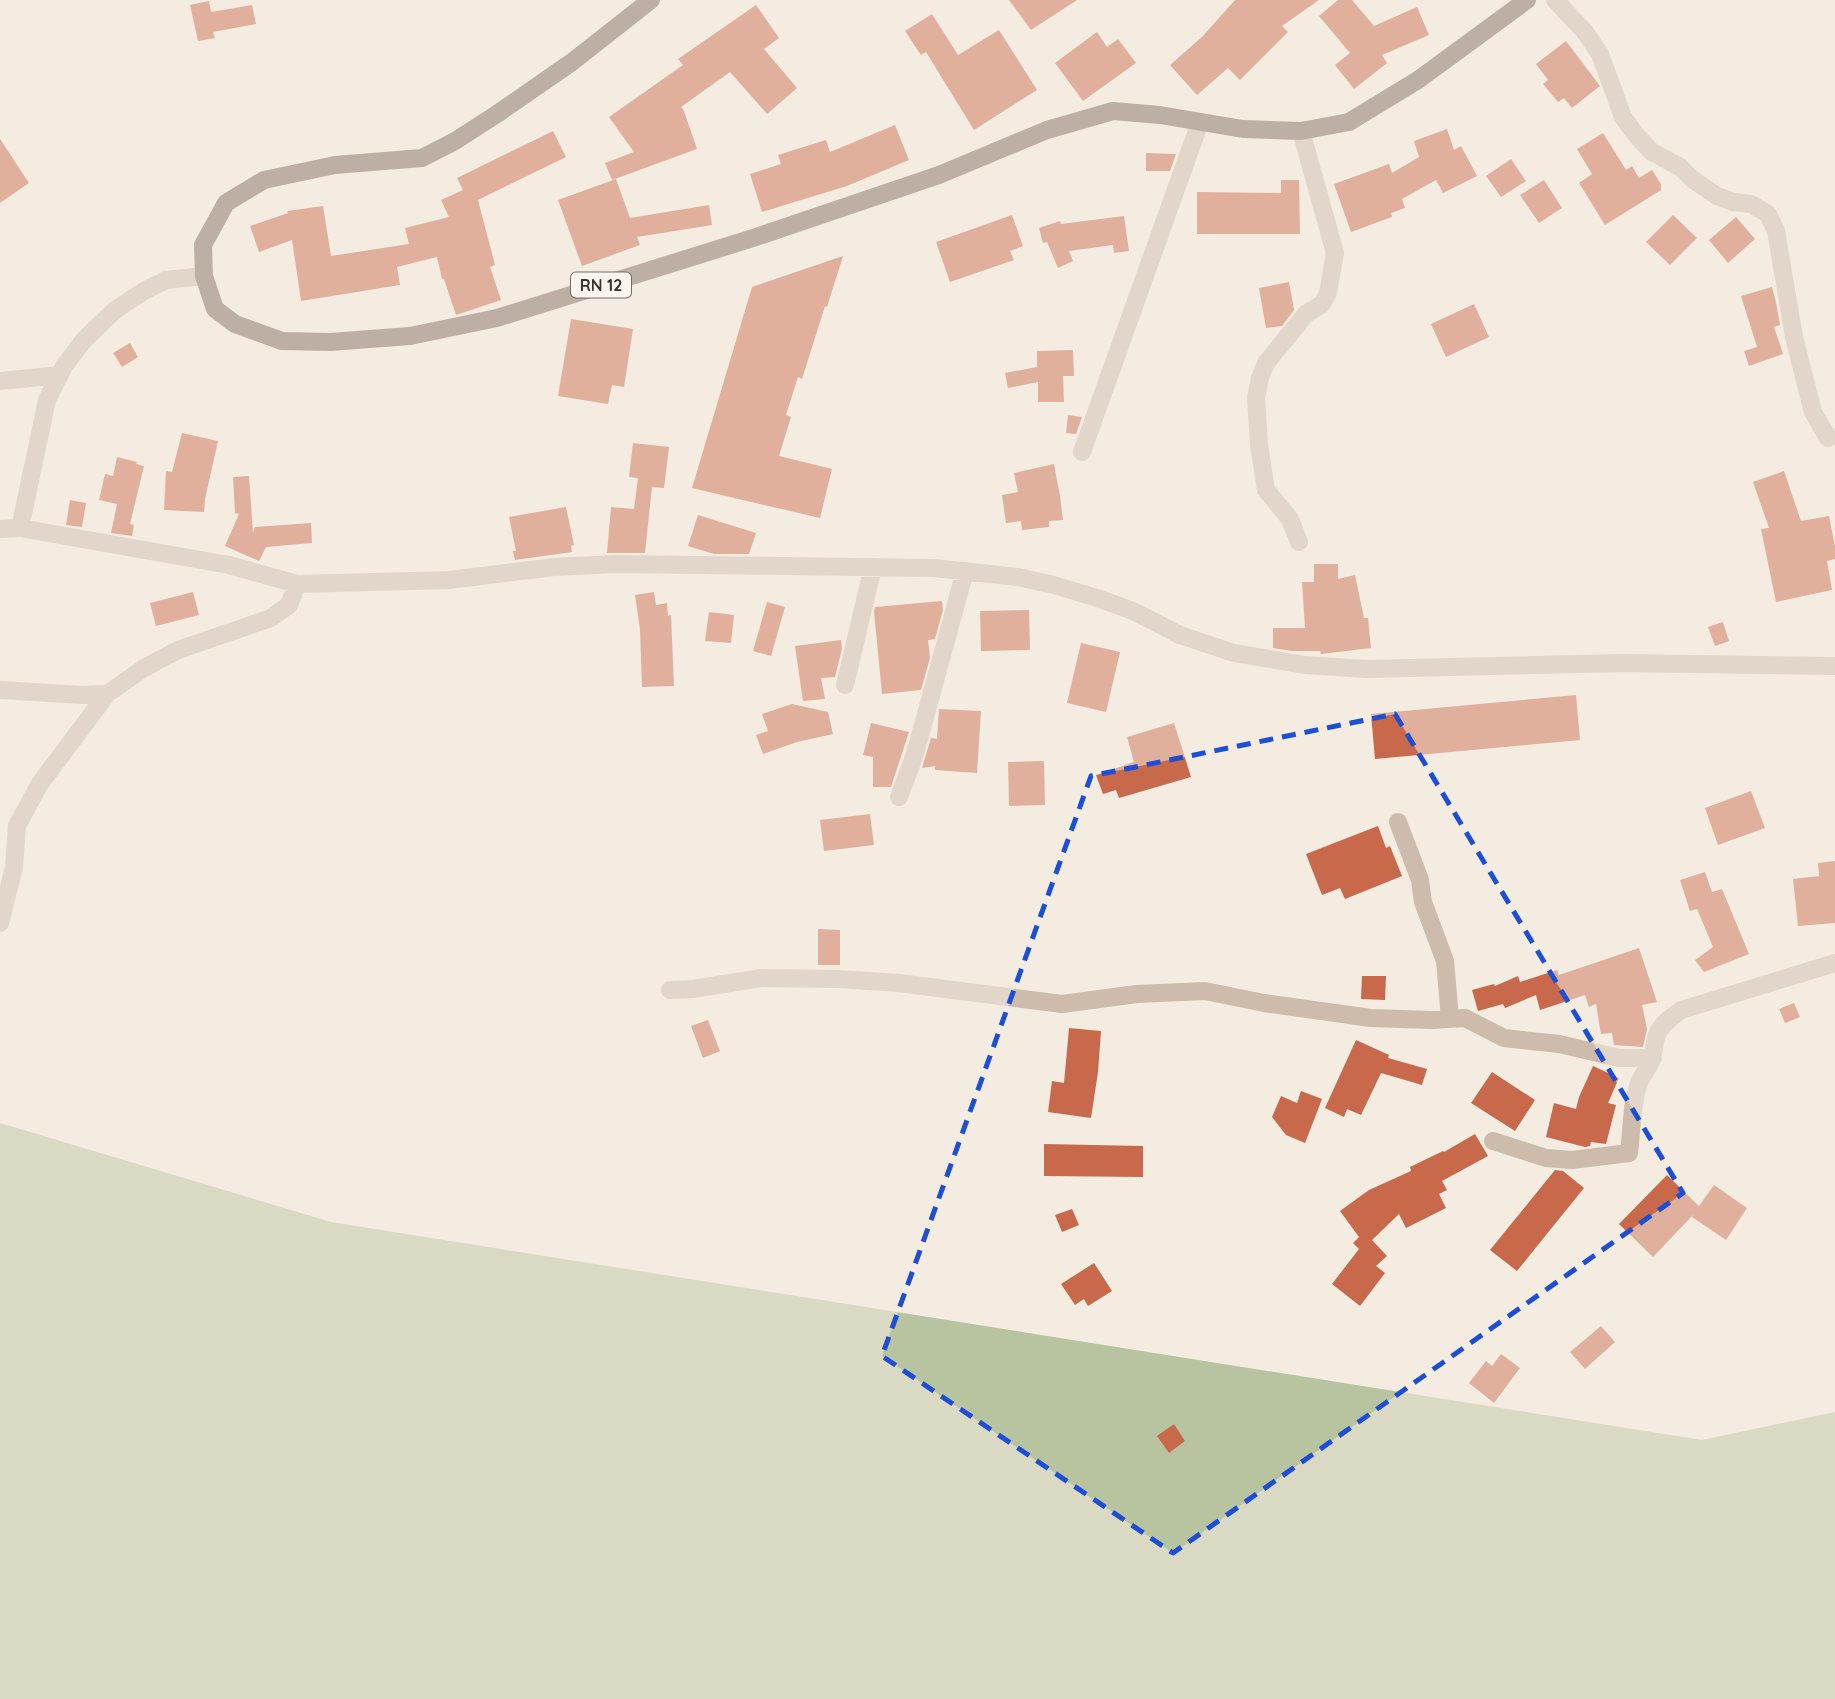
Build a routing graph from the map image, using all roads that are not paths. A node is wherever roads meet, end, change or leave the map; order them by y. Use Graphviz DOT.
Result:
graph roads {
  1 [pos="650,0"];
  2 [pos="1527,0"];
  3 [pos="1555,0"];
  4 [pos="1200,122"];
  5 [pos="1301,131"];
  6 [pos="204,276"];
  7 [pos="60,375"];
  8 [pos="0,381"];
  9 [pos="1828,438"];
  10 [pos="1082,452"];
  11 [pos="20,528"];
  12 [pos="0,530"];
  13 [pos="1299,542"];
  14 [pos="873,567"];
  15 [pos="965,571"];
  16 [pos="297,584"];
  17 [pos="1835,666"];
  18 [pos="845,685"];
  19 [pos="0,690"];
  20 [pos="107,694"];
  21 [pos="900,797"];
  22 [pos="1398,822"];
  23 [pos="0,923"];
  24 [pos="1835,963"];
  25 [pos="670,990"];
  26 [pos="1450,1018"];
  27 [pos="1653,1058"];
  28 [pos="1493,1141"];
  1 -- 6 [label="main road, RN 12"];
  2 -- 5 [label="main road, RN 12"];
  3 -- 9 [label="street"];
  4 -- 5 [label="main road, RN 12"];
  4 -- 6 [label="main road, RN 12"];
  4 -- 10 [label="street"];
  5 -- 13 [label="street"];
  6 -- 7 [label="street"];
  7 -- 8 [label="street"];
  7 -- 11 [label="street"];
  11 -- 12 [label="street"];
  11 -- 16 [label="street"];
  14 -- 15 [label="street"];
  14 -- 16 [label="street"];
  14 -- 18 [label="street"];
  15 -- 17 [label="street"];
  15 -- 21 [label="street"];
  16 -- 20 [label="street"];
  19 -- 20 [label="street"];
  20 -- 23 [label="street"];
  22 -- 26 [label="street"];
  24 -- 27 [label="street"];
  25 -- 26 [label="street"];
  26 -- 27 [label="street"];
  27 -- 28 [label="street"];
}
